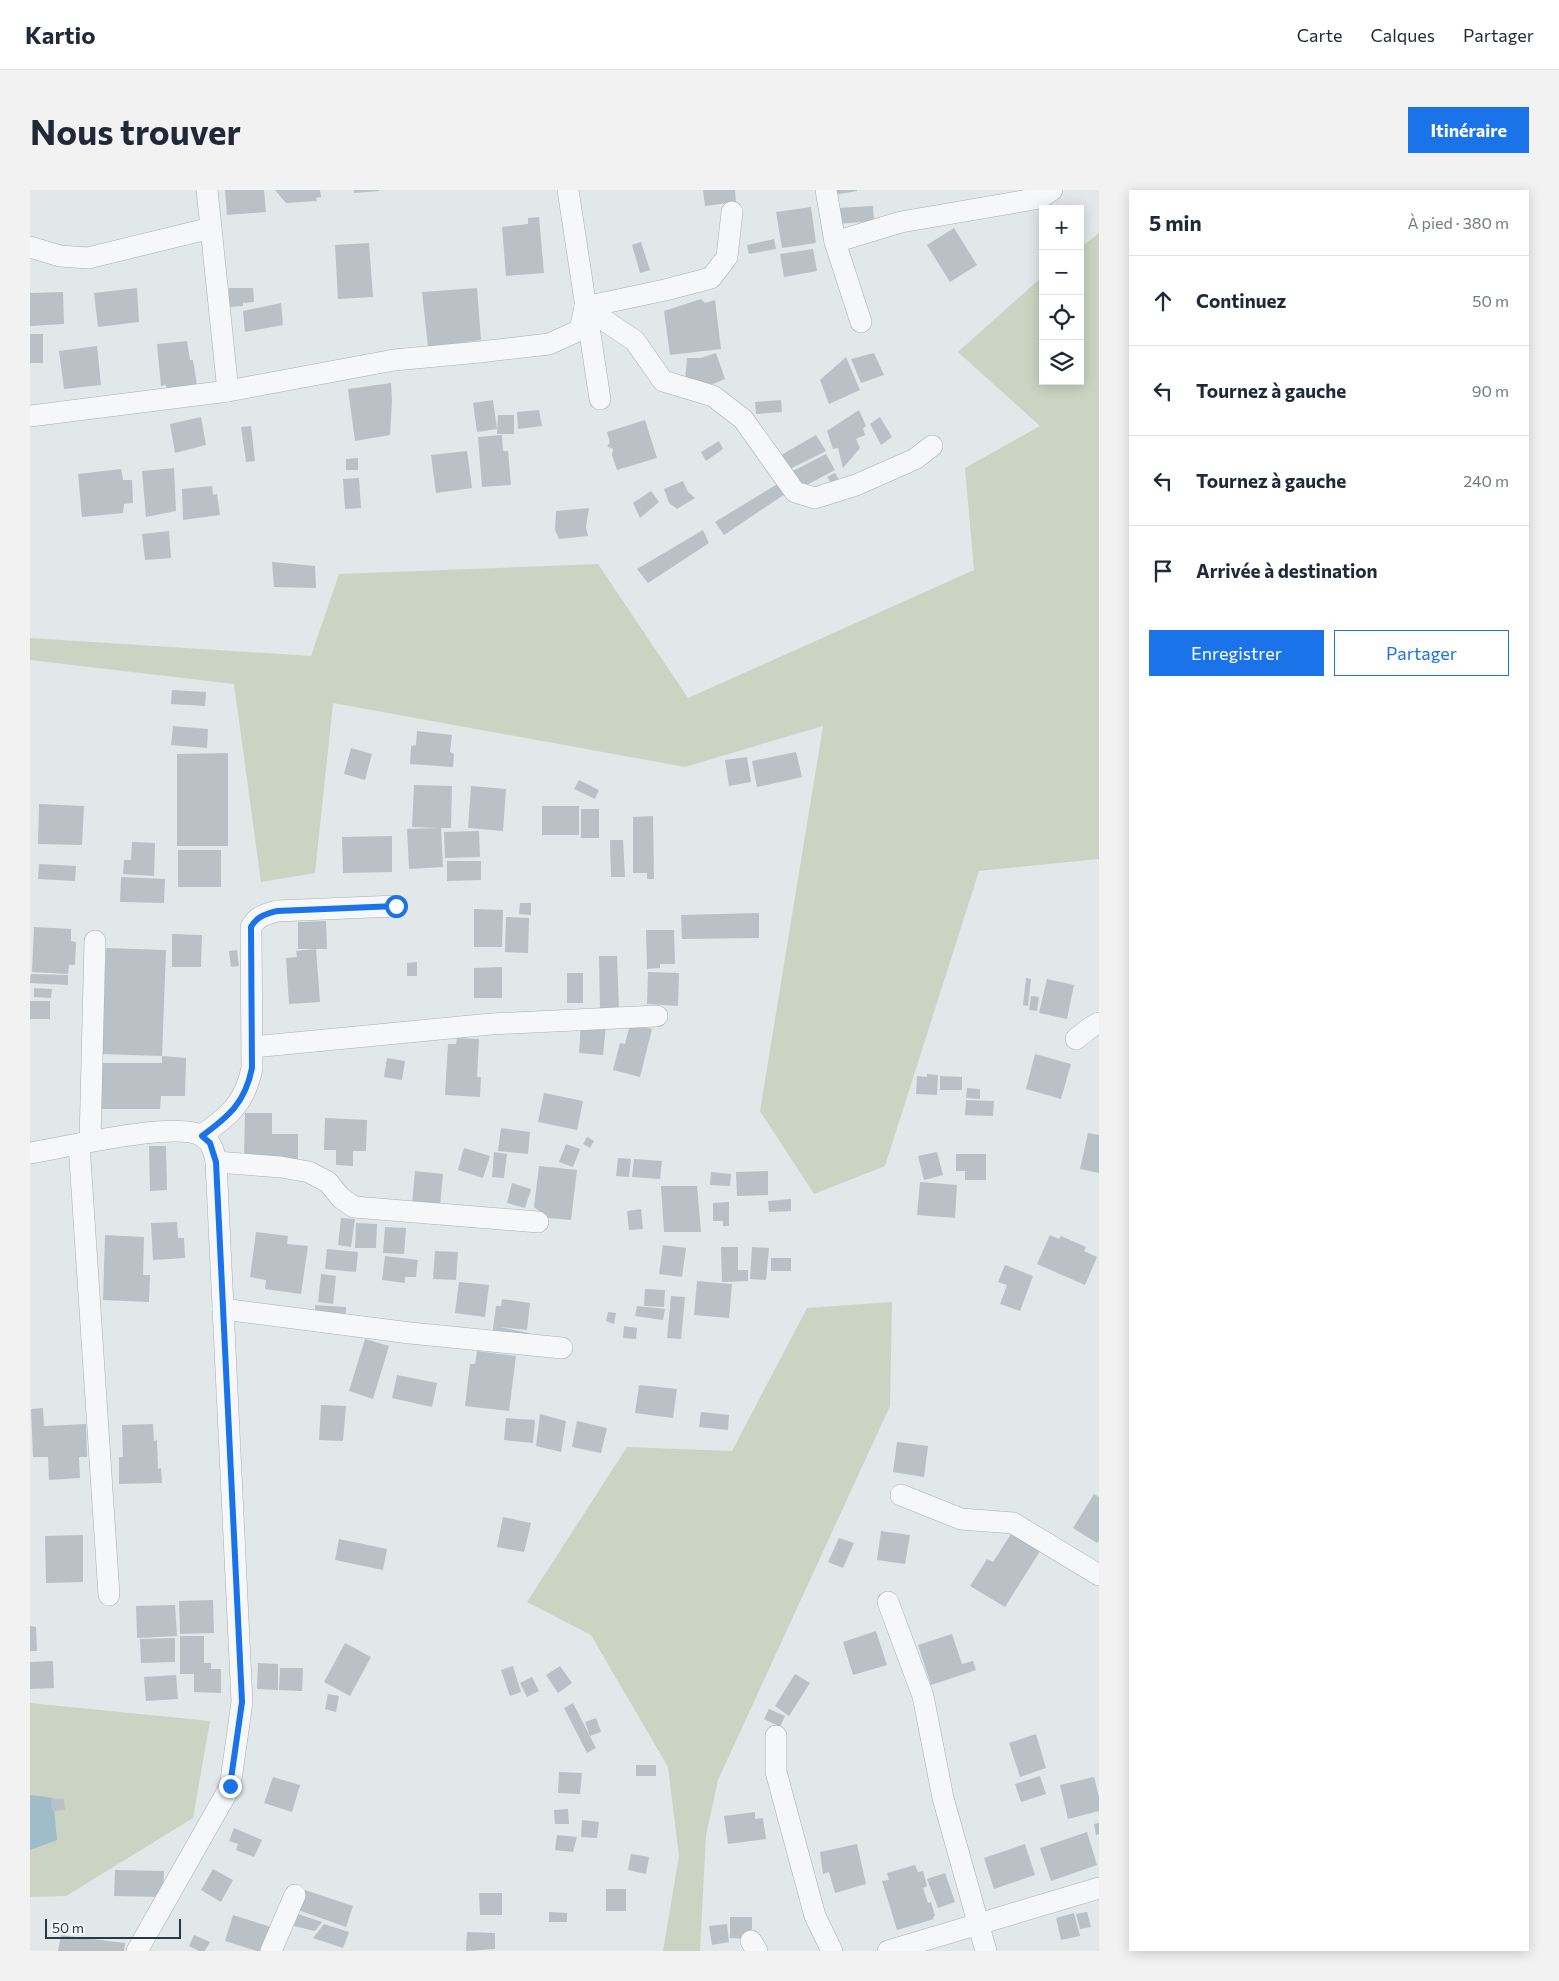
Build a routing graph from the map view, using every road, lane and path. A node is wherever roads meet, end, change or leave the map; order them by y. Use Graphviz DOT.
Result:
graph roads {
  1 [pos="208,190"];
  2 [pos="568,190"];
  3 [pos="826,190"];
  4 [pos="1052,190"];
  5 [pos="732,212"];
  6 [pos="211,228"];
  7 [pos="835,242"];
  8 [pos="30,247"];
  9 [pos="585,307"];
  10 [pos="861,322"];
  11 [pos="228,391"];
  12 [pos="600,400"];
  13 [pos="30,416"];
  14 [pos="932,446"];
  15 [pos="396,906"];
  16 [pos="95,941"];
  17 [pos="657,1016"];
  18 [pos="1099,1023"];
  19 [pos="1076,1039"];
  20 [pos="253,1047"];
  21 [pos="202,1136"];
  22 [pos="85,1143"];
  23 [pos="30,1153"];
  24 [pos="216,1162"];
  25 [pos="538,1222"];
  26 [pos="223,1310"];
  27 [pos="562,1348"];
  28 [pos="901,1495"];
  29 [pos="1099,1575"];
  30 [pos="110,1595"];
  31 [pos="888,1602"];
  32 [pos="776,1736"];
  33 [pos="1099,1888"];
  34 [pos="294,1895"];
  35 [pos="978,1925"];
  36 [pos="137,1951"];
  37 [pos="271,1951"];
  38 [pos="832,1951"];
  39 [pos="888,1951"];
  40 [pos="986,1951"];
  1 -- 6 [label="street"];
  2 -- 9 [label="street"];
  3 -- 7 [label="street"];
  4 -- 7 [label="street"];
  5 -- 9 [label="street"];
  6 -- 8 [label="street"];
  6 -- 11 [label="street"];
  7 -- 10 [label="street"];
  9 -- 11 [label="street"];
  9 -- 12 [label="street"];
  9 -- 14 [label="street"];
  11 -- 13 [label="street"];
  15 -- 20 [label="street"];
  16 -- 22 [label="street"];
  17 -- 20 [label="street"];
  18 -- 19 [label="street"];
  20 -- 21 [label="street"];
  21 -- 22 [label="street"];
  21 -- 24 [label="street"];
  22 -- 23 [label="street"];
  22 -- 30 [label="street"];
  24 -- 25 [label="street"];
  24 -- 26 [label="street"];
  26 -- 27 [label="street"];
  26 -- 36 [label="street"];
  28 -- 29 [label="street"];
  31 -- 35 [label="street"];
  32 -- 38 [label="street"];
  33 -- 35 [label="street"];
  34 -- 37 [label="street"];
  35 -- 39 [label="street"];
  35 -- 40 [label="street"];
}
